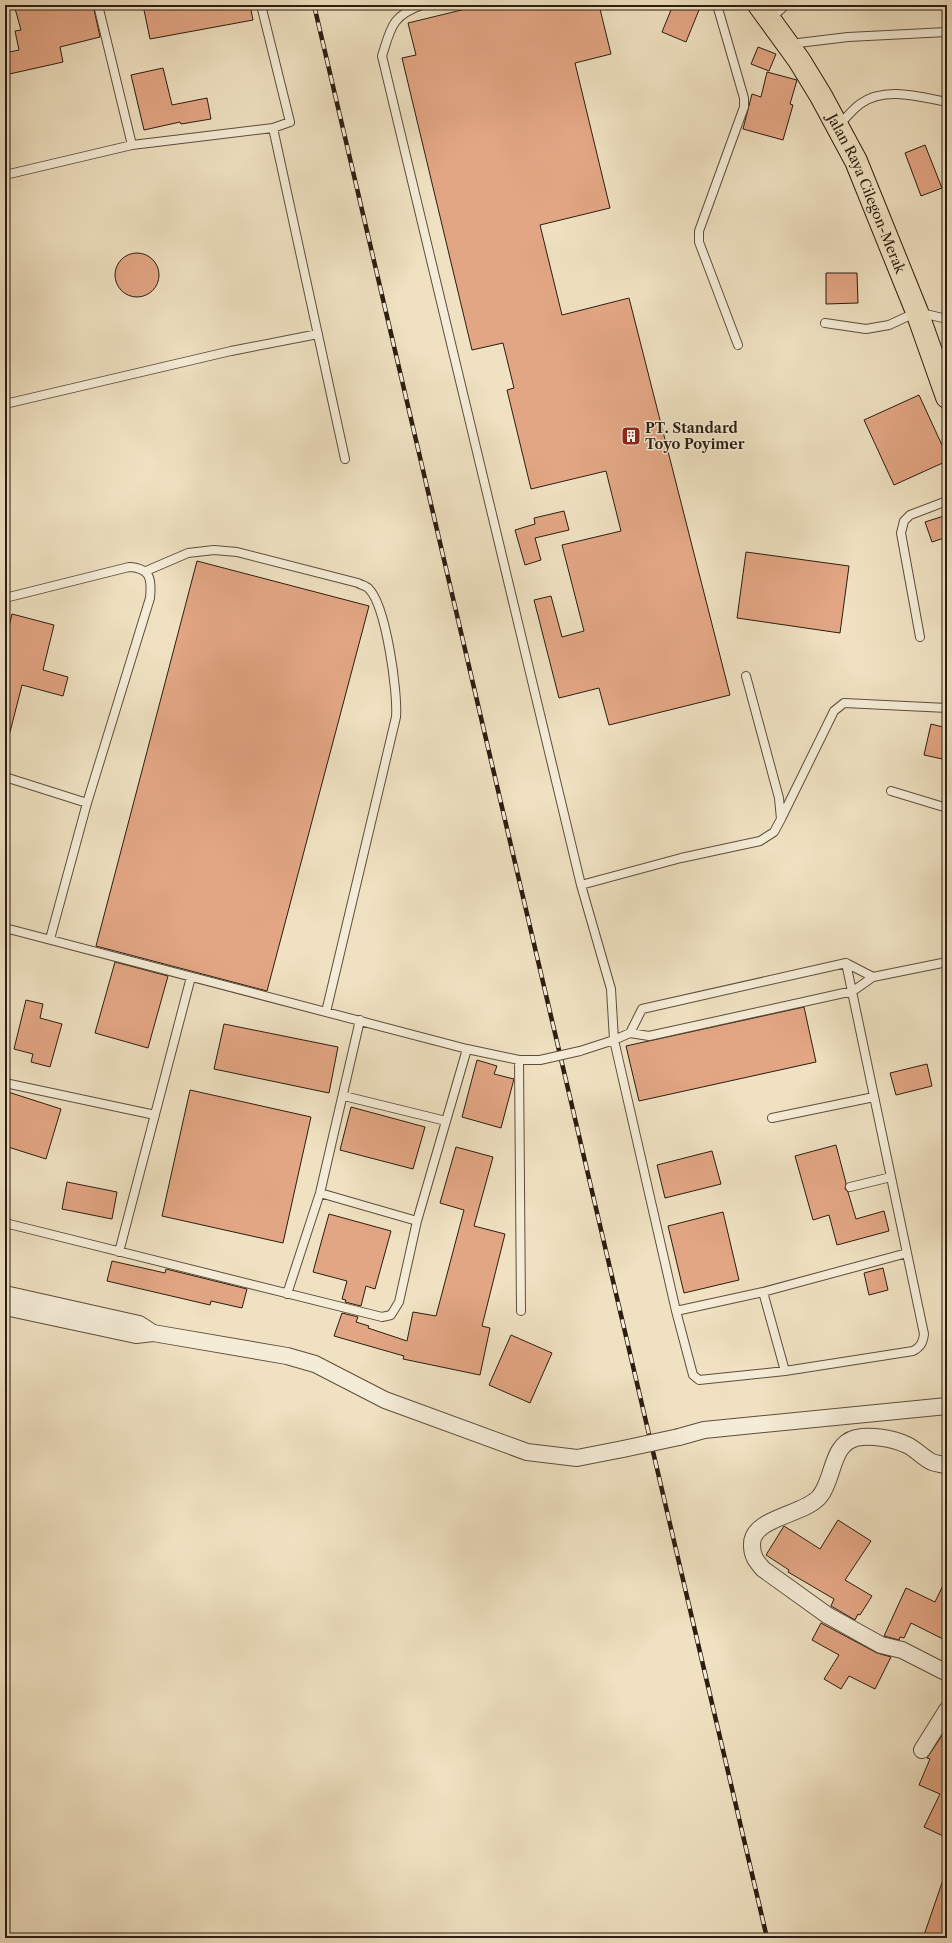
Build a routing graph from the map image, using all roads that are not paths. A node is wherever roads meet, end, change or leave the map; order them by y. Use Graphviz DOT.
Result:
graph roads {
  1 [pos="98,5"];
  2 [pos="261,5"];
  3 [pos="422,5"];
  4 [pos="717,5"];
  5 [pos="769,9"];
  6 [pos="947,32"];
  7 [pos="787,44"];
  8 [pos="947,102"];
  9 [pos="838,126"];
  10 [pos="273,128"];
  11 [pos="132,145"];
  12 [pos="5,175"];
  13 [pos="918,312"];
  14 [pos="947,319"];
  15 [pos="825,323"];
  16 [pos="318,334"];
  17 [pos="738,344"];
  18 [pos="947,396"];
  19 [pos="5,404"];
  20 [pos="345,459"];
  21 [pos="947,501"];
  22 [pos="146,571"];
  23 [pos="5,598"];
  24 [pos="920,637"];
  25 [pos="746,676"];
  26 [pos="947,708"];
  27 [pos="5,777"];
  28 [pos="891,790"];
  29 [pos="87,803"];
  30 [pos="947,808"];
  31 [pos="781,819"];
  32 [pos="581,885"];
  33 [pos="5,928"];
  34 [pos="50,939"];
  35 [pos="947,962"];
  36 [pos="846,963"];
  37 [pos="191,976"];
  38 [pos="873,977"];
  39 [pos="853,991"];
  40 [pos="326,1012"];
  41 [pos="360,1020"];
  42 [pos="630,1033"];
  43 [pos="614,1040"];
  44 [pos="467,1049"];
  45 [pos="519,1060"];
  46 [pos="5,1082"];
  47 [pos="344,1096"];
  48 [pos="874,1096"];
  49 [pos="155,1115"];
  50 [pos="772,1118"];
  51 [pos="446,1121"];
  52 [pos="891,1177"];
  53 [pos="850,1187"];
  54 [pos="320,1193"];
  55 [pos="417,1221"];
  56 [pos="5,1223"];
  57 [pos="119,1252"];
  58 [pos="907,1253"];
  59 [pos="763,1292"];
  60 [pos="5,1294"];
  61 [pos="287,1294"];
  62 [pos="5,1307"];
  63 [pos="522,1311"];
  64 [pos="676,1311"];
  65 [pos="152,1333"];
  66 [pos="785,1371"];
  67 [pos="947,1406"];
  68 [pos="947,1466"];
  69 [pos="947,1673"];
  70 [pos="947,1710"];
  71 [pos="922,1750"];
  1 -- 11 [label="lane"];
  2 -- 10 [label="lane"];
  3 -- 32 [label="lane"];
  4 -- 17 [label="lane"];
  5 -- 7 [label="highway, Jalan Raya Cilegon-Merak"];
  6 -- 7 [label="lane"];
  7 -- 9 [label="highway, Jalan Raya Cilegon-Merak"];
  8 -- 9 [label="lane"];
  9 -- 13 [label="highway, Jalan Raya Cilegon-Merak"];
  10 -- 11 [label="lane"];
  10 -- 16 [label="lane"];
  11 -- 12 [label="lane"];
  13 -- 14 [label="lane"];
  13 -- 15 [label="lane"];
  13 -- 18 [label="highway, Jalan Raya Cilegon-Merak"];
  16 -- 19 [label="lane"];
  16 -- 20 [label="lane"];
  21 -- 24 [label="lane"];
  22 -- 23 [label="lane"];
  22 -- 29 [label="lane"];
  22 -- 40 [label="lane"];
  25 -- 31 [label="lane"];
  26 -- 31 [label="lane"];
  27 -- 29 [label="lane"];
  28 -- 30 [label="lane"];
  29 -- 34 [label="lane"];
  31 -- 32 [label="lane"];
  32 -- 43 [label="lane"];
  33 -- 34 [label="lane"];
  34 -- 37 [label="lane"];
  35 -- 38 [label="lane"];
  36 -- 38 [label="lane"];
  36 -- 39 [label="lane"];
  36 -- 42 [label="lane"];
  37 -- 40 [label="lane"];
  37 -- 49 [label="lane"];
  38 -- 39 [label="lane"];
  39 -- 42 [label="lane"];
  39 -- 48 [label="lane"];
  40 -- 41 [label="lane"];
  41 -- 44 [label="lane"];
  41 -- 47 [label="lane"];
  42 -- 43 [label="lane"];
  43 -- 45 [label="lane, bridge"];
  43 -- 64 [label="lane"];
  44 -- 45 [label="lane"];
  44 -- 51 [label="lane"];
  45 -- 63 [label="lane"];
  46 -- 49 [label="lane"];
  47 -- 51 [label="lane"];
  47 -- 54 [label="lane"];
  48 -- 50 [label="lane"];
  48 -- 52 [label="lane"];
  49 -- 57 [label="lane"];
  51 -- 55 [label="lane"];
  52 -- 53 [label="lane"];
  52 -- 58 [label="lane"];
  54 -- 55 [label="lane"];
  54 -- 61 [label="lane"];
  55 -- 61 [label="lane"];
  56 -- 57 [label="lane"];
  57 -- 61 [label="lane"];
  58 -- 59 [label="lane"];
  58 -- 66 [label="lane"];
  59 -- 64 [label="lane"];
  59 -- 66 [label="lane"];
  60 -- 65 [label="street"];
  62 -- 65 [label="street"];
  64 -- 66 [label="lane"];
  65 -- 67 [label="street, bridge"];
  68 -- 69 [label="street"];
  70 -- 71 [label="street"];
}
